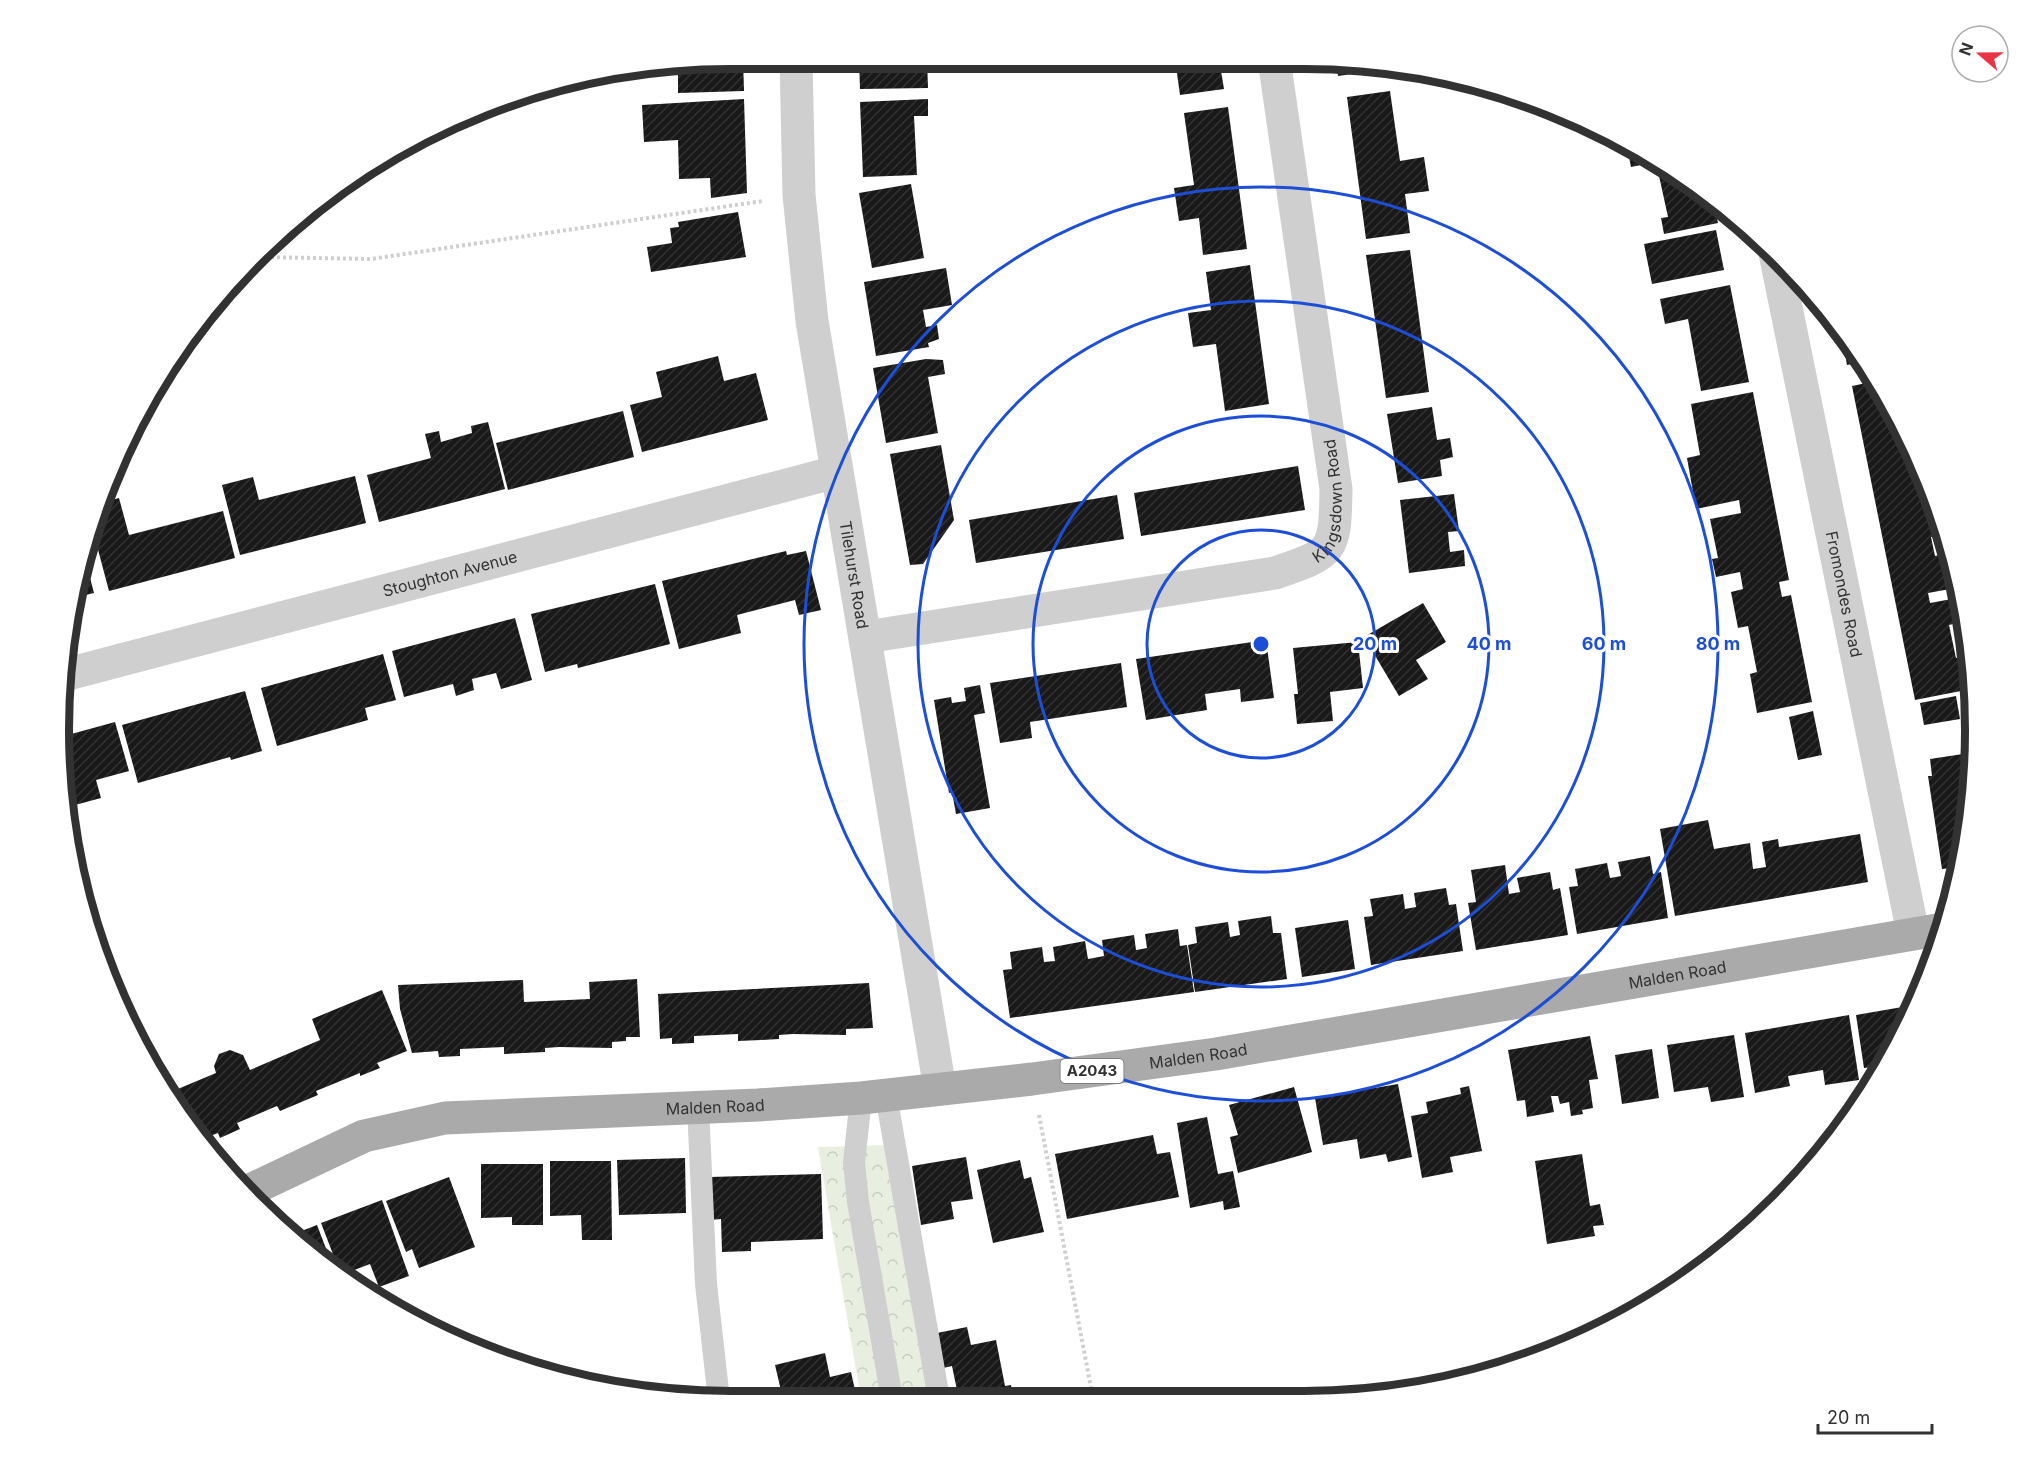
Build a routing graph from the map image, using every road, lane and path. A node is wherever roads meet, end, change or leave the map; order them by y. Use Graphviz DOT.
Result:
graph roads {
  1 [pos="796,69"];
  2 [pos="1276,69"];
  3 [pos="799,195"];
  4 [pos="269,257"];
  5 [pos="1779,271"];
  6 [pos="836,472"];
  7 [pos="866,637"];
  8 [pos="72,673"];
  9 [pos="1928,931"];
  10 [pos="1032,1079"];
  11 [pos="940,1089"];
  12 [pos="874,1096"];
  13 [pos="698,1106"];
  14 [pos="254,1188"];
  15 [pos="718,1391"];
  16 [pos="891,1391"];
  17 [pos="937,1391"];
  18 [pos="1092,1391"];
  1 -- 3 [label="street, Tilehurst Road"];
  2 -- 7 [label="street, Kingsdown Road"];
  3 -- 4 [label="path"];
  3 -- 6 [label="street, Tilehurst Road"];
  5 -- 9 [label="street, Fromondes Road"];
  6 -- 7 [label="street, Tilehurst Road"];
  6 -- 8 [label="street, Stoughton Avenue"];
  7 -- 11 [label="street, Tilehurst Road"];
  9 -- 10 [label="main road, Malden Road / A2043"];
  10 -- 11 [label="main road, Malden Road / A2043"];
  10 -- 18 [label="path"];
  11 -- 12 [label="main road, Malden Road / A2043"];
  12 -- 13 [label="main road, Malden Road / A2043"];
  12 -- 16 [label="lane"];
  12 -- 17 [label="lane"];
  13 -- 14 [label="main road, Malden Road / A2043"];
  13 -- 15 [label="lane"];
}
